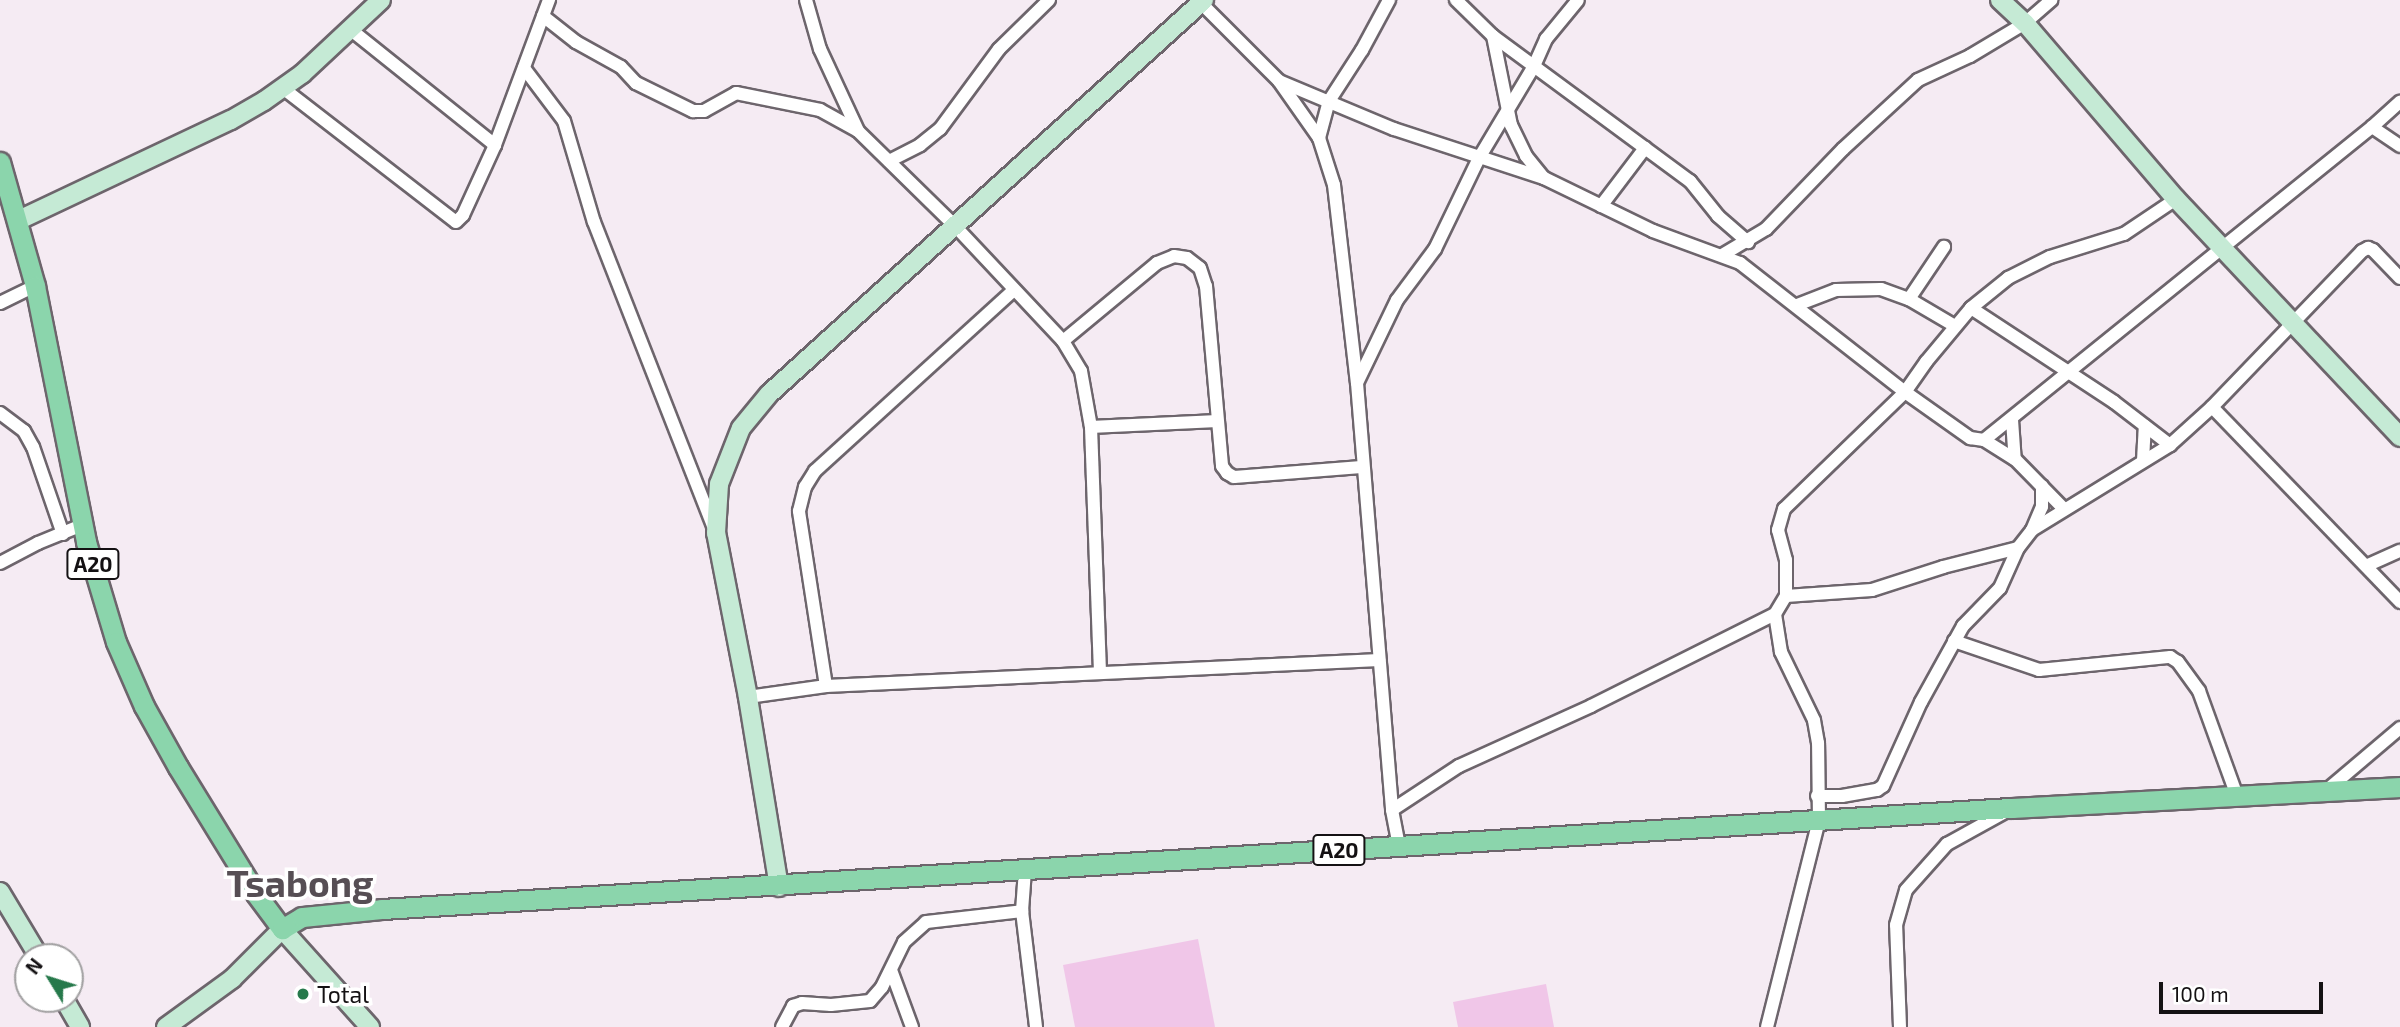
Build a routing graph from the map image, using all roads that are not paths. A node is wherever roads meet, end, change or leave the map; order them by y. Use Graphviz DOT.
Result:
graph roads {
  1 [pos="381,0"];
  2 [pos="548,0"];
  3 [pos="806,0"];
  4 [pos="1049,0"];
  5 [pos="1389,0"];
  6 [pos="1456,0"];
  7 [pos="1578,0"];
  8 [pos="2000,0"];
  9 [pos="2051,0"];
  10 [pos="1203,2"];
  11 [pos="543,16"];
  12 [pos="2025,23"];
  13 [pos="351,29"];
  14 [pos="1493,36"];
  15 [pos="1534,66"];
  16 [pos="524,68"];
  17 [pos="1279,81"];
  18 [pos="284,89"];
  19 [pos="1329,101"];
  20 [pos="2400,102"];
  21 [pos="1506,110"];
  22 [pos="2372,127"];
  23 [pos="858,131"];
  24 [pos="1319,138"];
  25 [pos="495,145"];
  26 [pos="2400,146"];
  27 [pos="1645,148"];
  28 [pos="1479,158"];
  29 [pos="0,162"];
  30 [pos="889,162"];
  31 [pos="1544,178"];
  32 [pos="2176,199"];
  33 [pos="1601,206"];
  34 [pos="19,220"];
  35 [pos="955,226"];
  36 [pos="1748,242"];
  37 [pos="1944,247"];
  38 [pos="2221,247"];
  39 [pos="1724,254"];
  40 [pos="2400,278"];
  41 [pos="35,286"];
  42 [pos="1014,290"];
  43 [pos="1909,299"];
  44 [pos="0,303"];
  45 [pos="1797,305"];
  46 [pos="1971,308"];
  47 [pos="2292,322"];
  48 [pos="1955,326"];
  49 [pos="1063,341"];
  50 [pos="2068,371"];
  51 [pos="1357,383"];
  52 [pos="1905,392"];
  53 [pos="2212,407"];
  54 [pos="0,413"];
  55 [pos="2012,420"];
  56 [pos="1217,421"];
  57 [pos="2145,426"];
  58 [pos="1091,427"];
  59 [pos="2400,437"];
  60 [pos="1984,440"];
  61 [pos="2170,445"];
  62 [pos="2015,459"];
  63 [pos="2143,461"];
  64 [pos="1362,467"];
  65 [pos="2042,485"];
  66 [pos="2064,509"];
  67 [pos="82,525"];
  68 [pos="2032,530"];
  69 [pos="716,533"];
  70 [pos="63,534"];
  71 [pos="2018,548"];
  72 [pos="2400,551"];
  73 [pos="0,564"];
  74 [pos="2368,565"];
  75 [pos="1786,596"];
  76 [pos="2400,602"];
  77 [pos="1774,614"];
  78 [pos="1954,641"];
  79 [pos="1379,660"];
  80 [pos="1100,673"];
  81 [pos="826,686"];
  82 [pos="748,697"];
  83 [pos="2400,728"];
  84 [pos="2400,786"];
  85 [pos="2328,790"];
  86 [pos="1817,796"];
  87 [pos="2237,796"];
  88 [pos="2012,808"];
  89 [pos="1392,810"];
  90 [pos="1819,820"];
  91 [pos="1399,846"];
  92 [pos="1025,870"];
  93 [pos="779,887"];
  94 [pos="0,892"];
  95 [pos="1022,911"];
  96 [pos="282,929"];
  97 [pos="31,943"];
  98 [pos="891,970"];
  99 [pos="166,1027"];
  100 [pos="370,1027"];
  101 [pos="782,1027"];
  102 [pos="912,1027"];
  103 [pos="1036,1027"];
  104 [pos="1767,1027"];
  105 [pos="1900,1027"];
  1 -- 13 [label="street"];
  2 -- 11 [label="street"];
  3 -- 23 [label="street"];
  4 -- 30 [label="street"];
  5 -- 19 [label="street"];
  6 -- 14 [label="street"];
  7 -- 15 [label="street"];
  8 -- 12 [label="street"];
  9 -- 12 [label="street"];
  10 -- 17 [label="street"];
  10 -- 35 [label="street"];
  11 -- 16 [label="street"];
  11 -- 23 [label="street"];
  12 -- 32 [label="street"];
  12 -- 36 [label="street"];
  13 -- 18 [label="street"];
  13 -- 25 [label="street"];
  14 -- 15 [label="street"];
  14 -- 21 [label="street"];
  15 -- 21 [label="street"];
  15 -- 27 [label="street"];
  16 -- 25 [label="street"];
  16 -- 69 [label="street"];
  17 -- 19 [label="street"];
  17 -- 24 [label="street"];
  18 -- 25 [label="street"];
  18 -- 34 [label="street"];
  19 -- 24 [label="street"];
  19 -- 28 [label="street"];
  20 -- 22 [label="street"];
  21 -- 28 [label="street"];
  21 -- 31 [label="street"];
  22 -- 26 [label="street"];
  22 -- 38 [label="street"];
  23 -- 30 [label="street"];
  24 -- 51 [label="street"];
  27 -- 33 [label="street"];
  27 -- 36 [label="street"];
  28 -- 31 [label="street"];
  28 -- 51 [label="street"];
  29 -- 34 [label="main road, A20"];
  30 -- 35 [label="street"];
  31 -- 33 [label="street"];
  32 -- 38 [label="street"];
  32 -- 46 [label="street"];
  33 -- 39 [label="street"];
  34 -- 41 [label="main road, A20"];
  35 -- 42 [label="street"];
  35 -- 69 [label="street"];
  36 -- 39 [label="street"];
  37 -- 43 [label="street"];
  38 -- 47 [label="street"];
  38 -- 50 [label="street"];
  39 -- 45 [label="street"];
  40 -- 47 [label="street"];
  41 -- 44 [label="street"];
  41 -- 67 [label="main road, A20"];
  42 -- 49 [label="street"];
  42 -- 81 [label="street"];
  43 -- 45 [label="street"];
  43 -- 48 [label="street"];
  45 -- 52 [label="street"];
  46 -- 48 [label="street"];
  46 -- 50 [label="street"];
  47 -- 53 [label="street"];
  47 -- 59 [label="street"];
  48 -- 52 [label="street"];
  49 -- 56 [label="street"];
  49 -- 58 [label="street"];
  50 -- 55 [label="street"];
  50 -- 57 [label="street"];
  51 -- 64 [label="street"];
  52 -- 60 [label="street"];
  52 -- 75 [label="street"];
  53 -- 61 [label="street"];
  53 -- 74 [label="street"];
  54 -- 70 [label="street"];
  55 -- 60 [label="street"];
  55 -- 62 [label="street"];
  56 -- 58 [label="street"];
  56 -- 64 [label="street"];
  57 -- 61 [label="street"];
  57 -- 63 [label="street"];
  58 -- 80 [label="street"];
  60 -- 62 [label="street"];
  61 -- 63 [label="street"];
  62 -- 65 [label="street"];
  63 -- 66 [label="street"];
  64 -- 79 [label="street"];
  65 -- 66 [label="street"];
  65 -- 68 [label="street"];
  66 -- 68 [label="street"];
  67 -- 70 [label="street"];
  67 -- 96 [label="main road, A20"];
  68 -- 71 [label="street"];
  69 -- 82 [label="street"];
  70 -- 73 [label="street"];
  71 -- 75 [label="street"];
  71 -- 78 [label="street"];
  72 -- 74 [label="street"];
  74 -- 76 [label="street"];
  75 -- 77 [label="street"];
  77 -- 86 [label="street"];
  77 -- 89 [label="street"];
  78 -- 86 [label="street"];
  78 -- 87 [label="street"];
  79 -- 80 [label="street"];
  79 -- 89 [label="street"];
  80 -- 81 [label="street"];
  81 -- 82 [label="street"];
  82 -- 93 [label="street"];
  83 -- 85 [label="street"];
  84 -- 85 [label="main road, A20"];
  85 -- 87 [label="main road, A20"];
  86 -- 90 [label="street"];
  87 -- 88 [label="main road, A20"];
  88 -- 90 [label="main road, A20"];
  88 -- 105 [label="street"];
  89 -- 91 [label="street"];
  90 -- 91 [label="main road, A20"];
  90 -- 104 [label="street"];
  91 -- 92 [label="main road, A20"];
  92 -- 93 [label="main road, A20"];
  92 -- 95 [label="street"];
  93 -- 96 [label="main road, A20"];
  94 -- 97 [label="street"];
  95 -- 98 [label="street"];
  95 -- 103 [label="street"];
  96 -- 99 [label="street"];
  96 -- 100 [label="street"];
  98 -- 101 [label="street"];
  98 -- 102 [label="street"];
}
